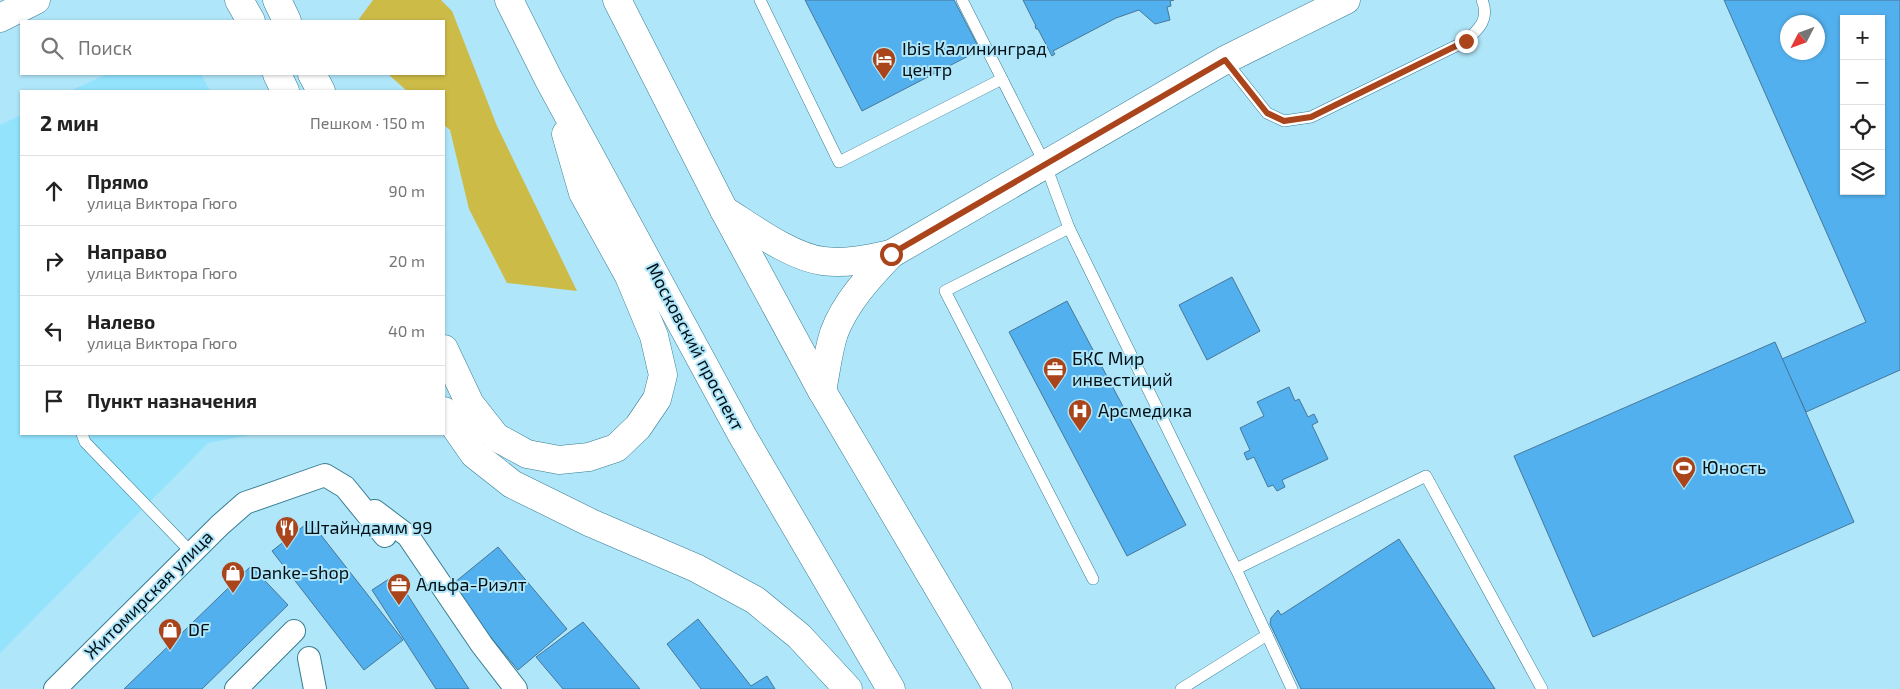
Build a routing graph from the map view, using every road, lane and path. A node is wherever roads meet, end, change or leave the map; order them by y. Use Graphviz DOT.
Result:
graph roads {
  1 [pos="36,0"];
  2 [pos="239,0"];
  3 [pos="277,0"];
  4 [pos="508,0"];
  5 [pos="617,0"];
  6 [pos="760,0"];
  7 [pos="962,0"];
  8 [pos="1346,0"];
  9 [pos="1482,0"];
  10 [pos="0,18"];
  11 [pos="250,20"];
  12 [pos="287,20"];
  13 [pos="1225,60"];
  14 [pos="277,75"];
  15 [pos="312,75"];
  16 [pos="1002,79"];
  17 [pos="550,80"];
  18 [pos="285,90"];
  19 [pos="320,90"];
  20 [pos="1046,166"];
  21 [pos="724,210"];
  22 [pos="1069,228"];
  23 [pos="891,254"];
  24 [pos="445,351"];
  25 [pos="822,391"];
  26 [pos="445,413"];
  27 [pos="82,435"];
  28 [pos="345,487"];
  29 [pos="385,536"];
  30 [pos="192,553"];
  31 [pos="1236,569"];
  32 [pos="1093,579"];
  33 [pos="294,630"];
  34 [pos="1267,635"];
  35 [pos="309,658"];
  36 [pos="55,689"];
  37 [pos="236,689"];
  38 [pos="315,689"];
  39 [pos="516,689"];
  40 [pos="848,689"];
  41 [pos="891,689"];
  42 [pos="998,689"];
  43 [pos="1182,689"];
  44 [pos="1292,689"];
  45 [pos="1542,689"];
  1 -- 10 [label="main road"];
  2 -- 11 [label="main road"];
  3 -- 12 [label="main road"];
  4 -- 17 [label="main road, Московский проспект"];
  5 -- 21 [label="main road"];
  6 -- 16 [label="lane"];
  7 -- 16 [label="lane"];
  8 -- 13 [label="main road"];
  9 -- 13 [label="lane"];
  13 -- 20 [label="main road"];
  14 -- 18 [label="main road"];
  15 -- 19 [label="main road"];
  16 -- 20 [label="lane"];
  17 -- 24 [label="main road"];
  17 -- 41 [label="main road, Московский проспект"];
  20 -- 22 [label="lane"];
  20 -- 23 [label="main road"];
  21 -- 23 [label="main road"];
  21 -- 25 [label="main road"];
  22 -- 31 [label="lane"];
  22 -- 32 [label="lane"];
  23 -- 25 [label="main road"];
  25 -- 42 [label="main road"];
  26 -- 40 [label="main road"];
  27 -- 30 [label="lane"];
  28 -- 29 [label="street"];
  28 -- 30 [label="street, Житомирская улица"];
  28 -- 39 [label="street"];
  30 -- 36 [label="street, Житомирская улица"];
  31 -- 34 [label="lane"];
  31 -- 45 [label="lane"];
  33 -- 37 [label="street"];
  34 -- 43 [label="lane"];
  34 -- 44 [label="lane"];
  35 -- 38 [label="street"];
}
